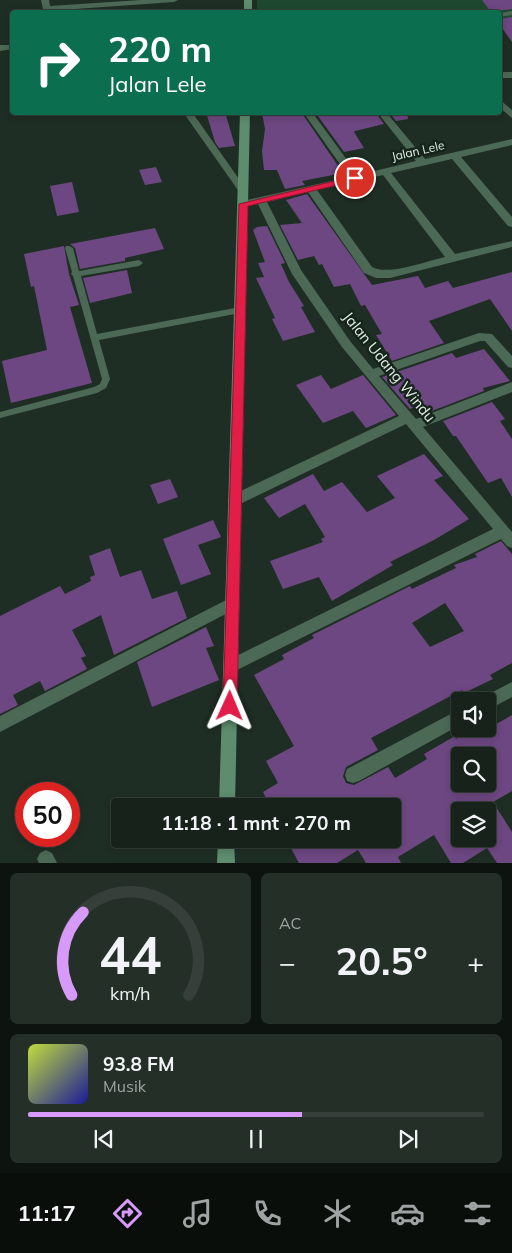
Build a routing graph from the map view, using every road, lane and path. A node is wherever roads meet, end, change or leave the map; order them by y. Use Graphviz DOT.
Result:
graph roads {
  1 [pos="174,0"];
  2 [pos="59,10"];
  3 [pos="502,105"];
  4 [pos="189,115"];
  5 [pos="246,115"];
  6 [pos="309,115"];
  7 [pos="384,115"];
  8 [pos="512,115"];
  9 [pos="512,142"];
  10 [pos="454,155"];
  11 [pos="423,163"];
  12 [pos="385,171"];
  13 [pos="355,178"];
  14 [pos="311,188"];
  15 [pos="244,191"];
  16 [pos="261,200"];
  17 [pos="243,204"];
  18 [pos="512,224"];
  19 [pos="512,244"];
  20 [pos="69,248"];
  21 [pos="452,258"];
  22 [pos="138,263"];
  23 [pos="76,274"];
  24 [pos="240,310"];
  25 [pos="94,338"];
  26 [pos="512,364"];
  27 [pos="371,374"];
  28 [pos="512,387"];
  29 [pos="0,415"];
  30 [pos="410,422"];
  31 [pos="235,500"];
  32 [pos="508,536"];
  33 [pos="232,603"];
  34 [pos="231,666"];
  35 [pos="512,689"];
  36 [pos="496,698"];
  37 [pos="451,722"];
  38 [pos="0,724"];
  39 [pos="353,775"];
  40 [pos="227,798"];
  41 [pos="226,848"];
  42 [pos="226,863"];
  1 -- 2 [label="street"];
  3 -- 8 [label="street"];
  4 -- 15 [label="street"];
  5 -- 15 [label="main road"];
  6 -- 13 [label="street"];
  7 -- 11 [label="street"];
  9 -- 10 [label="street, Jalan Lele"];
  10 -- 11 [label="street, Jalan Lele"];
  10 -- 18 [label="street"];
  11 -- 12 [label="street, Jalan Lele"];
  12 -- 13 [label="street, Jalan Lele"];
  12 -- 21 [label="street"];
  13 -- 14 [label="street, Jalan Lele"];
  14 -- 16 [label="street, Jalan Lele"];
  14 -- 21 [label="street"];
  15 -- 17 [label="main road"];
  16 -- 17 [label="street, Jalan Lele"];
  16 -- 27 [label="street, Jalan Udang Windu"];
  17 -- 24 [label="main road"];
  19 -- 21 [label="street"];
  20 -- 23 [label="lane"];
  22 -- 23 [label="lane"];
  23 -- 25 [label="lane"];
  24 -- 25 [label="lane"];
  24 -- 31 [label="main road"];
  25 -- 29 [label="lane"];
  26 -- 27 [label="street"];
  27 -- 30 [label="street, Jalan Udang Windu"];
  28 -- 30 [label="street"];
  30 -- 31 [label="street"];
  30 -- 32 [label="street, Jalan Udang Windu"];
  31 -- 33 [label="main road"];
  32 -- 34 [label="street"];
  33 -- 34 [label="main road"];
  33 -- 38 [label="street"];
  34 -- 40 [label="main road"];
  35 -- 36 [label="street"];
  37 -- 39 [label="street"];
  41 -- 42 [label="main road"];
}
